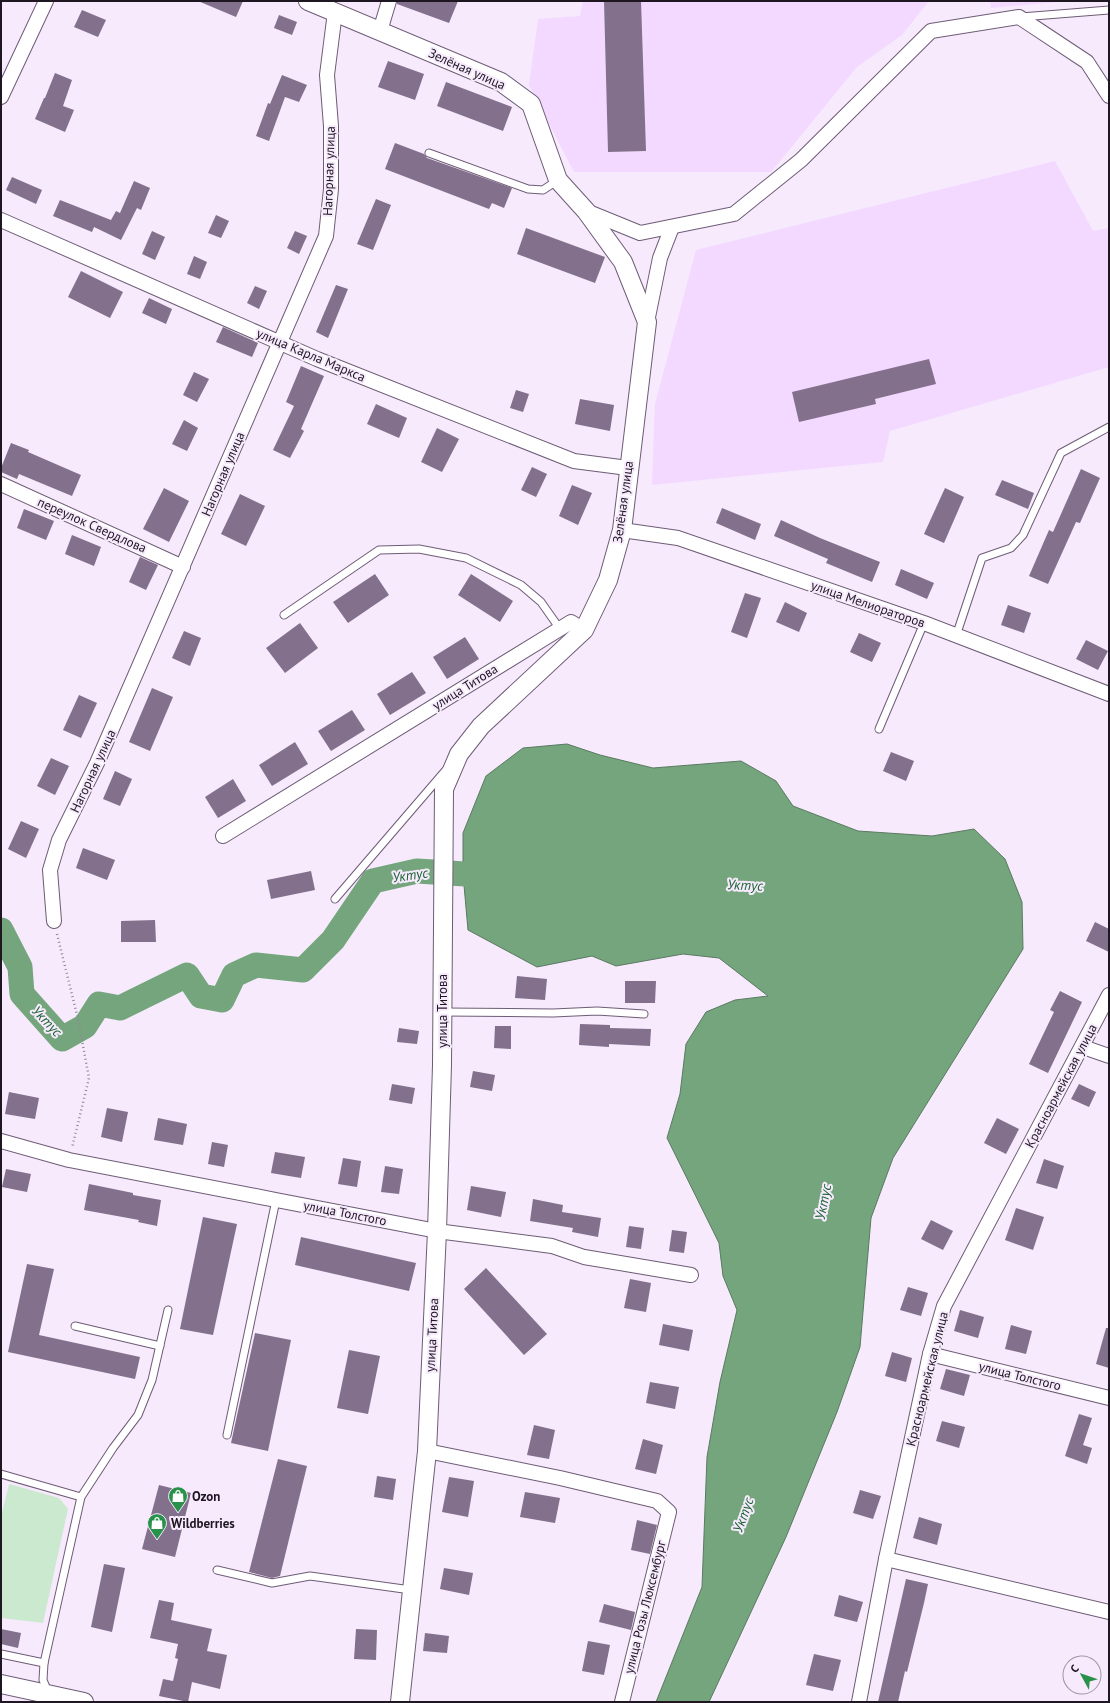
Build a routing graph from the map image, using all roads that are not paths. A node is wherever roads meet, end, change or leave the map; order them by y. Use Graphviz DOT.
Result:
graph roads {
  1 [pos="46,1"];
  2 [pos="308,1"];
  3 [pos="389,1"];
  4 [pos="1109,10"];
  5 [pos="335,12"];
  6 [pos="1019,17"];
  7 [pos="380,31"];
  8 [pos="1109,96"];
  9 [pos="1,97"];
  10 [pos="429,153"];
  11 [pos="558,180"];
  12 [pos="586,211"];
  13 [pos="1,220"];
  14 [pos="672,227"];
  15 [pos="646,322"];
  16 [pos="280,343"];
  17 [pos="1109,427"];
  18 [pos="628,468"];
  19 [pos="1,484"];
  20 [pos="622,530"];
  21 [pos="183,567"];
  22 [pos="284,615"];
  23 [pos="924,623"];
  24 [pos="560,629"];
  25 [pos="584,630"];
  26 [pos="956,636"];
  27 [pos="1109,694"];
  28 [pos="879,729"];
  29 [pos="459,754"];
  30 [pos="444,789"];
  31 [pos="223,836"];
  32 [pos="334,899"];
  33 [pos="54,921"];
  34 [pos="1109,995"];
  35 [pos="443,1012"];
  36 [pos="644,1014"];
  37 [pos="1083,1047"];
  38 [pos="1109,1056"];
  39 [pos="1,1141"];
  40 [pos="276,1200"];
  41 [pos="437,1231"];
  42 [pos="691,1275"];
  43 [pos="168,1310"];
  44 [pos="75,1326"];
  45 [pos="160,1346"];
  46 [pos="930,1354"];
  47 [pos="1109,1398"];
  48 [pos="227,1435"];
  49 [pos="427,1451"];
  50 [pos="1,1474"];
  51 [pos="81,1497"];
  52 [pos="886,1559"];
  53 [pos="217,1570"];
  54 [pos="412,1590"];
  55 [pos="1109,1612"];
  56 [pos="1,1654"];
  57 [pos="44,1663"];
  58 [pos="1,1684"];
  59 [pos="52,1699"];
  60 [pos="84,1702"];
  61 [pos="400,1702"];
  62 [pos="622,1702"];
  63 [pos="859,1702"];
  1 -- 9 [label="street"];
  2 -- 5 [label="street, Зелёная улица"];
  3 -- 7 [label="street"];
  4 -- 6 [label="lane"];
  5 -- 7 [label="street, Зелёная улица"];
  5 -- 16 [label="street, Нагорная улица"];
  6 -- 8 [label="street"];
  6 -- 14 [label="street"];
  7 -- 11 [label="street, Зелёная улица"];
  10 -- 11 [label="lane"];
  11 -- 12 [label="street, Зелёная улица"];
  12 -- 14 [label="street"];
  12 -- 15 [label="street, Зелёная улица"];
  13 -- 16 [label="street, улица Карла Маркса"];
  14 -- 15 [label="street"];
  15 -- 18 [label="street, Зелёная улица"];
  16 -- 18 [label="street, улица Карла Маркса"];
  16 -- 21 [label="street, Нагорная улица"];
  17 -- 26 [label="lane"];
  18 -- 20 [label="street, Зелёная улица"];
  19 -- 21 [label="street, переулок Свердлова"];
  20 -- 23 [label="street, улица Мелиораторов"];
  20 -- 25 [label="street, Зелёная улица"];
  21 -- 33 [label="street, Нагорная улица"];
  22 -- 24 [label="lane"];
  23 -- 26 [label="street, улица Мелиораторов"];
  23 -- 28 [label="lane"];
  24 -- 25 [label="street, улица Титова"];
  24 -- 31 [label="street, улица Титова"];
  25 -- 29 [label="street, Зелёная улица"];
  26 -- 27 [label="street, улица Мелиораторов"];
  29 -- 30 [label="street, Зелёная улица"];
  29 -- 32 [label="lane"];
  30 -- 35 [label="street, улица Титова"];
  34 -- 37 [label="street, Красноармейская улица"];
  35 -- 36 [label="lane"];
  35 -- 41 [label="street, улица Титова"];
  37 -- 38 [label="street"];
  37 -- 46 [label="street, Красноармейская улица"];
  39 -- 40 [label="street, улица Толстого"];
  40 -- 41 [label="street, улица Толстого"];
  40 -- 48 [label="lane"];
  41 -- 42 [label="street, улица Толстого"];
  41 -- 49 [label="street, улица Титова"];
  43 -- 45 [label="lane"];
  44 -- 45 [label="lane"];
  45 -- 51 [label="lane"];
  46 -- 47 [label="street, улица Толстого"];
  46 -- 52 [label="street, Красноармейская улица"];
  49 -- 54 [label="street, улица Титова"];
  49 -- 62 [label="street, улица Розы Люксембург"];
  50 -- 51 [label="lane"];
  51 -- 57 [label="lane"];
  52 -- 55 [label="street"];
  52 -- 63 [label="street, Красноармейская улица"];
  53 -- 54 [label="lane"];
  54 -- 61 [label="street, улица Титова"];
  56 -- 57 [label="lane"];
  57 -- 59 [label="lane"];
  58 -- 59 [label="street"];
  59 -- 60 [label="street"];
}
